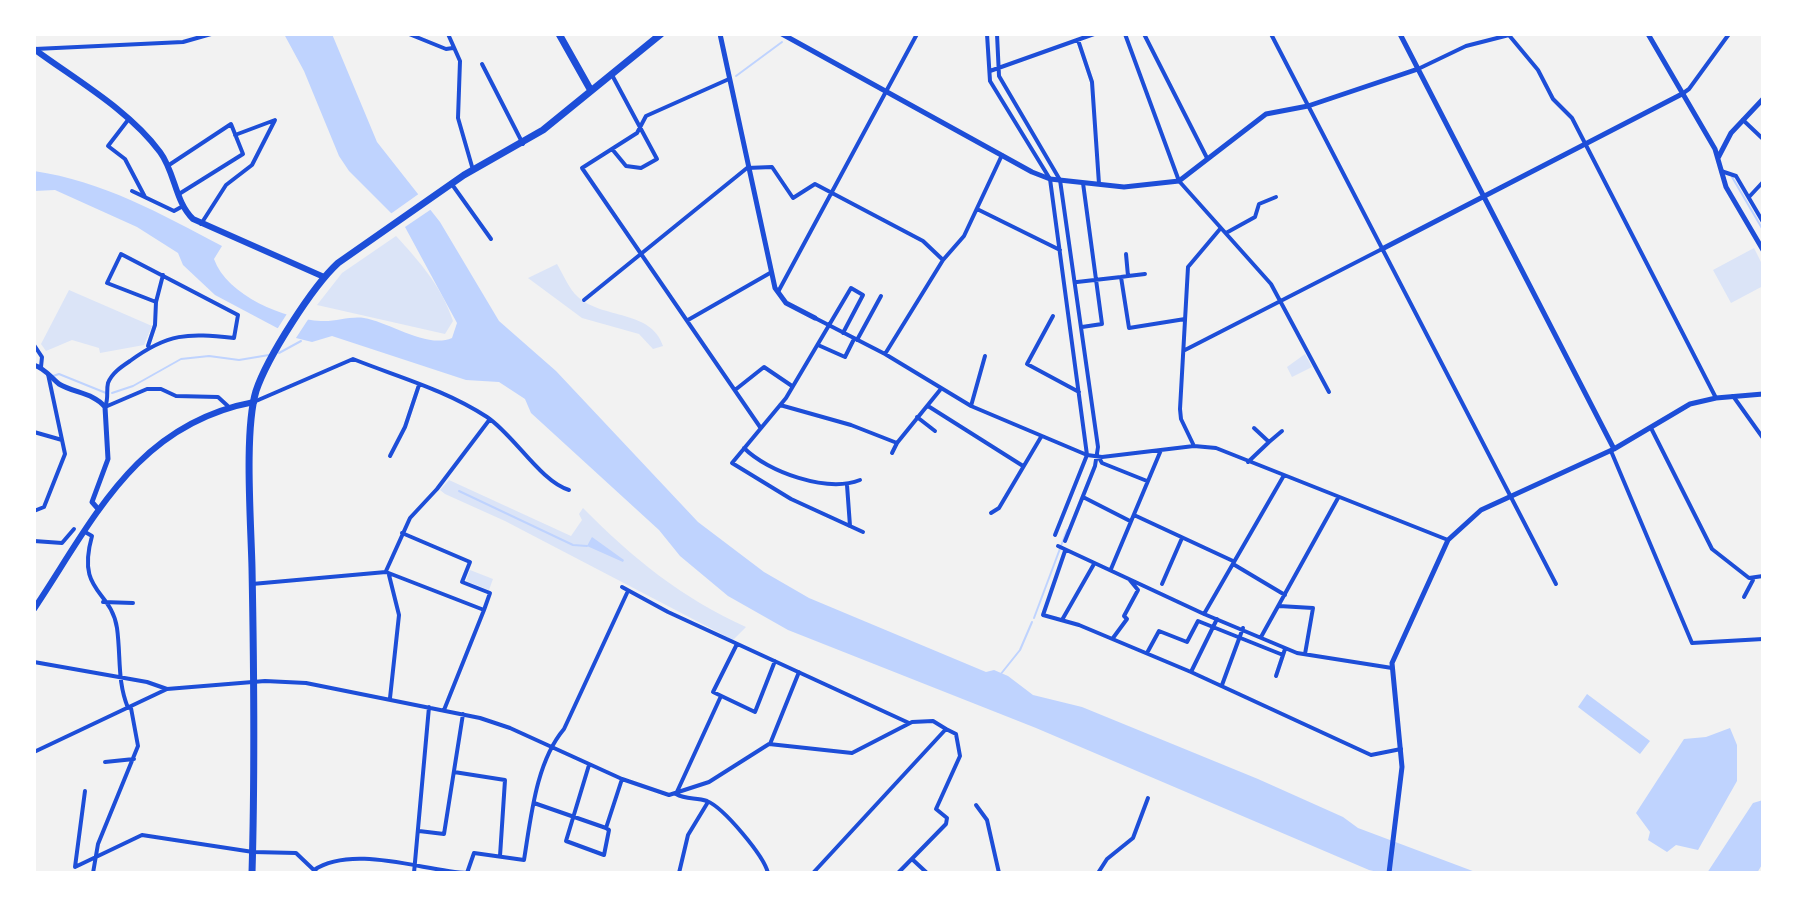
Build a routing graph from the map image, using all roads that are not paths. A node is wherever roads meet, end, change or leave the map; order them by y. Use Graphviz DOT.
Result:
graph roads {
  1 [pos="179,34"];
  2 [pos="211,34"];
  3 [pos="409,34"];
  4 [pos="448,34"];
  5 [pos="559,34"];
  6 [pos="661,34"];
  7 [pos="720,34"];
  8 [pos="782,34"];
  9 [pos="917,34"];
  10 [pos="987,34"];
  11 [pos="997,34"];
  12 [pos="1094,34"];
  13 [pos="1125,34"];
  14 [pos="1144,34"];
  15 [pos="1271,34"];
  16 [pos="1400,34"];
  17 [pos="1509,34"];
  18 [pos="1648,34"];
  19 [pos="1729,34"];
  20 [pos="1078,40"];
  21 [pos="183,42"];
  22 [pos="453,48"];
  23 [pos="34,49"];
  24 [pos="482,64"];
  25 [pos="1418,69"];
  26 [pos="995,70"];
  27 [pos="611,73"];
  28 [pos="729,79"];
  29 [pos="590,89"];
  30 [pos="887,91"];
  31 [pos="1682,94"];
  32 [pos="1763,100"];
  33 [pos="1308,106"];
  34 [pos="128,120"];
  35 [pos="1743,120"];
  36 [pos="639,127"];
  37 [pos="235,135"];
  38 [pos="1763,139"];
  39 [pos="523,144"];
  40 [pos="1584,144"];
  41 [pos="612,149"];
  42 [pos="1002,155"];
  43 [pos="1718,155"];
  44 [pos="1207,158"];
  45 [pos="169,165"];
  46 [pos="747,168"];
  47 [pos="473,170"];
  48 [pos="1721,171"];
  49 [pos="1055,179"];
  50 [pos="1179,181"];
  51 [pos="1763,182"];
  52 [pos="451,183"];
  53 [pos="1083,183"];
  54 [pos="1099,184"];
  55 [pos="132,191"];
  56 [pos="833,192"];
  57 [pos="179,194"];
  58 [pos="1483,196"];
  59 [pos="145,197"];
  60 [pos="1276,197"];
  61 [pos="1749,197"];
  62 [pos="183,206"];
  63 [pos="977,209"];
  64 [pos="1763,222"];
  65 [pos="201,224"];
  66 [pos="1223,231"];
  67 [pos="491,239"];
  68 [pos="1382,249"];
  69 [pos="1060,250"];
  70 [pos="1763,250"];
  71 [pos="641,253"];
  72 [pos="1126,254"];
  73 [pos="943,260"];
  74 [pos="770,273"];
  75 [pos="1145,274"];
  76 [pos="163,275"];
  77 [pos="1128,276"];
  78 [pos="324,277"];
  79 [pos="1121,277"];
  80 [pos="1097,280"];
  81 [pos="1077,282"];
  82 [pos="778,293"];
  83 [pos="881,296"];
  84 [pos="584,300"];
  85 [pos="1281,301"];
  86 [pos="156,302"];
  87 [pos="1053,316"];
  88 [pos="815,318"];
  89 [pos="1185,319"];
  90 [pos="688,320"];
  91 [pos="829,326"];
  92 [pos="1082,327"];
  93 [pos="843,333"];
  94 [pos="856,339"];
  95 [pos="34,345"];
  96 [pos="818,345"];
  97 [pos="148,346"];
  98 [pos="1184,350"];
  99 [pos="885,354"];
  100 [pos="985,356"];
  101 [pos="38,366"];
  102 [pos="48,371"];
  103 [pos="419,385"];
  104 [pos="792,386"];
  105 [pos="735,390"];
  106 [pos="940,390"];
  107 [pos="1079,392"];
  108 [pos="1329,392"];
  109 [pos="1763,394"];
  110 [pos="1733,396"];
  111 [pos="1716,398"];
  112 [pos="254,402"];
  113 [pos="780,405"];
  114 [pos="928,406"];
  115 [pos="971,406"];
  116 [pos="105,407"];
  117 [pos="230,408"];
  118 [pos="917,417"];
  119 [pos="490,419"];
  120 [pos="760,427"];
  121 [pos="1650,427"];
  122 [pos="1254,428"];
  123 [pos="935,431"];
  124 [pos="1282,431"];
  125 [pos="34,432"];
  126 [pos="1041,437"];
  127 [pos="1763,438"];
  128 [pos="63,441"];
  129 [pos="1269,442"];
  130 [pos="897,443"];
  131 [pos="1194,446"];
  132 [pos="744,448"];
  133 [pos="1161,450"];
  134 [pos="1613,450"];
  135 [pos="892,453"];
  136 [pos="1087,455"];
  137 [pos="390,456"];
  138 [pos="1098,456"];
  139 [pos="1248,462"];
  140 [pos="1023,466"];
  141 [pos="1283,477"];
  142 [pos="860,480"];
  143 [pos="1147,481"];
  144 [pos="847,485"];
  145 [pos="569,490"];
  146 [pos="1510,496"];
  147 [pos="1083,497"];
  148 [pos="1338,498"];
  149 [pos="99,510"];
  150 [pos="34,511"];
  151 [pos="991,513"];
  152 [pos="1134,515"];
  153 [pos="1130,521"];
  154 [pos="850,526"];
  155 [pos="74,529"];
  156 [pos="863,532"];
  157 [pos="402,533"];
  158 [pos="89,534"];
  159 [pos="1055,535"];
  160 [pos="1182,538"];
  161 [pos="1448,540"];
  162 [pos="34,541"];
  163 [pos="1065,541"];
  164 [pos="1058,546"];
  165 [pos="1065,551"];
  166 [pos="1233,563"];
  167 [pos="1094,564"];
  168 [pos="1111,570"];
  169 [pos="387,572"];
  170 [pos="1763,576"];
  171 [pos="1128,577"];
  172 [pos="1753,580"];
  173 [pos="252,584"];
  174 [pos="1162,584"];
  175 [pos="1556,584"];
  176 [pos="622,587"];
  177 [pos="627,593"];
  178 [pos="1285,595"];
  179 [pos="1744,597"];
  180 [pos="103,602"];
  181 [pos="133,603"];
  182 [pos="1279,606"];
  183 [pos="34,609"];
  184 [pos="484,610"];
  185 [pos="1204,614"];
  186 [pos="1217,619"];
  187 [pos="1062,620"];
  188 [pos="1213,626"];
  189 [pos="1243,628"];
  190 [pos="1239,635"];
  191 [pos="1261,637"];
  192 [pos="1113,639"];
  193 [pos="1763,639"];
  194 [pos="737,644"];
  195 [pos="1284,652"];
  196 [pos="1147,653"];
  197 [pos="1305,655"];
  198 [pos="775,661"];
  199 [pos="34,662"];
  200 [pos="1392,668"];
  201 [pos="799,672"];
  202 [pos="1191,672"];
  203 [pos="1276,676"];
  204 [pos="118,677"];
  205 [pos="255,682"];
  206 [pos="1222,685"];
  207 [pos="167,689"];
  208 [pos="721,696"];
  209 [pos="390,698"];
  210 [pos="429,707"];
  211 [pos="130,708"];
  212 [pos="444,710"];
  213 [pos="463,714"];
  214 [pos="909,723"];
  215 [pos="946,729"];
  216 [pos="769,744"];
  217 [pos="550,748"];
  218 [pos="1401,749"];
  219 [pos="34,752"];
  220 [pos="134,759"];
  221 [pos="105,762"];
  222 [pos="589,765"];
  223 [pos="454,772"];
  224 [pos="622,779"];
  225 [pos="85,791"];
  226 [pos="676,794"];
  227 [pos="1148,798"];
  228 [pos="708,802"];
  229 [pos="534,803"];
  230 [pos="976,805"];
  231 [pos="574,818"];
  232 [pos="606,828"];
  233 [pos="419,831"];
  234 [pos="253,852"];
  235 [pos="500,856"];
  236 [pos="912,859"];
  237 [pos="94,861"];
  238 [pos="415,865"];
  239 [pos="315,871"];
  240 [pos="93,873"];
  241 [pos="252,873"];
  242 [pos="414,873"];
  243 [pos="456,873"];
  244 [pos="679,873"];
  245 [pos="768,873"];
  246 [pos="813,873"];
  247 [pos="898,873"];
  248 [pos="927,873"];
  249 [pos="999,873"];
  250 [pos="1098,873"];
  251 [pos="1389,873"];
  1 -- 21 [label="street"];
  2 -- 21 [label="street"];
  3 -- 22 [label="street"];
  4 -- 22 [label="street"];
  5 -- 29 [label="main road"];
  6 -- 27 [label="main road"];
  7 -- 28 [label="street"];
  8 -- 30 [label="street"];
  9 -- 30 [label="street"];
  10 -- 26 [label="street"];
  11 -- 26 [label="street"];
  12 -- 20 [label="street"];
  13 -- 50 [label="street"];
  14 -- 44 [label="street"];
  15 -- 33 [label="street"];
  16 -- 25 [label="street"];
  17 -- 25 [label="street"];
  17 -- 40 [label="street"];
  18 -- 31 [label="street"];
  19 -- 31 [label="street"];
  20 -- 26 [label="street"];
  20 -- 54 [label="street"];
  21 -- 23 [label="street"];
  22 -- 47 [label="street"];
  23 -- 34 [label="main road"];
  24 -- 39 [label="street"];
  25 -- 33 [label="street"];
  25 -- 58 [label="street"];
  26 -- 49 [label="street"];
  26 -- 49 [label="street"];
  27 -- 29 [label="main road"];
  27 -- 36 [label="street"];
  28 -- 36 [label="street"];
  28 -- 46 [label="street"];
  29 -- 39 [label="main road"];
  30 -- 42 [label="street"];
  30 -- 56 [label="street"];
  31 -- 40 [label="street"];
  31 -- 43 [label="street"];
  32 -- 35 [label="street"];
  33 -- 44 [label="street"];
  33 -- 68 [label="street"];
  34 -- 45 [label="main road"];
  34 -- 59 [label="street"];
  35 -- 38 [label="street"];
  35 -- 43 [label="street"];
  36 -- 41 [label="street"];
  36 -- 41 [label="street"];
  37 -- 45 [label="street"];
  37 -- 57 [label="street"];
  37 -- 65 [label="street"];
  39 -- 47 [label="main road"];
  40 -- 58 [label="street"];
  40 -- 111 [label="street"];
  41 -- 71 [label="street"];
  42 -- 49 [label="street"];
  42 -- 63 [label="street"];
  43 -- 48 [label="street"];
  44 -- 50 [label="street"];
  45 -- 57 [label="main road"];
  46 -- 56 [label="street"];
  46 -- 71 [label="street"];
  46 -- 74 [label="street"];
  47 -- 52 [label="main road"];
  48 -- 61 [label="street"];
  48 -- 70 [label="street"];
  49 -- 53 [label="street"];
  49 -- 69 [label="street"];
  49 -- 81 [label="street"];
  50 -- 54 [label="street"];
  50 -- 66 [label="street"];
  51 -- 61 [label="street"];
  52 -- 67 [label="street"];
  52 -- 78 [label="main road"];
  53 -- 54 [label="street"];
  53 -- 80 [label="street"];
  55 -- 59 [label="street"];
  56 -- 73 [label="street"];
  56 -- 82 [label="street"];
  57 -- 62 [label="main road"];
  58 -- 68 [label="street"];
  58 -- 134 [label="street"];
  59 -- 62 [label="street"];
  60 -- 66 [label="street"];
  61 -- 64 [label="street"];
  62 -- 65 [label="main road"];
  63 -- 69 [label="street"];
  63 -- 73 [label="street"];
  65 -- 78 [label="main road"];
  66 -- 85 [label="street"];
  66 -- 89 [label="street"];
  68 -- 85 [label="street"];
  68 -- 146 [label="street"];
  69 -- 107 [label="street"];
  71 -- 84 [label="street"];
  71 -- 90 [label="street"];
  72 -- 77 [label="street"];
  73 -- 99 [label="street"];
  74 -- 82 [label="street"];
  74 -- 90 [label="street"];
  75 -- 77 [label="street"];
  76 -- 86 [label="street"];
  76 -- 86 [label="street"];
  76 -- 97 [label="street"];
  77 -- 79 [label="street"];
  78 -- 112 [label="main road"];
  79 -- 80 [label="street"];
  79 -- 89 [label="street"];
  80 -- 81 [label="street"];
  80 -- 92 [label="street"];
  81 -- 92 [label="street"];
  82 -- 88 [label="street"];
  83 -- 94 [label="street"];
  85 -- 98 [label="street"];
  85 -- 108 [label="street"];
  86 -- 97 [label="street"];
  87 -- 107 [label="street"];
  88 -- 91 [label="street"];
  89 -- 98 [label="street"];
  90 -- 105 [label="street"];
  91 -- 93 [label="street"];
  91 -- 93 [label="street"];
  91 -- 96 [label="street"];
  92 -- 138 [label="street"];
  93 -- 94 [label="street"];
  94 -- 96 [label="street"];
  94 -- 99 [label="street"];
  95 -- 101 [label="street"];
  96 -- 104 [label="street"];
  97 -- 116 [label="street"];
  98 -- 131 [label="street"];
  99 -- 106 [label="street"];
  100 -- 115 [label="street"];
  101 -- 102 [label="street"];
  102 -- 116 [label="street"];
  102 -- 128 [label="street"];
  103 -- 112 [label="street"];
  103 -- 119 [label="street"];
  103 -- 137 [label="street"];
  104 -- 105 [label="street"];
  104 -- 113 [label="street"];
  105 -- 120 [label="street"];
  106 -- 114 [label="street"];
  106 -- 115 [label="street"];
  107 -- 136 [label="street"];
  109 -- 110 [label="street"];
  110 -- 111 [label="street"];
  110 -- 127 [label="street"];
  111 -- 121 [label="street"];
  112 -- 117 [label="main road"];
  112 -- 173 [label="main road"];
  113 -- 120 [label="street"];
  113 -- 130 [label="street"];
  114 -- 118 [label="street"];
  114 -- 140 [label="street"];
  115 -- 126 [label="street"];
  116 -- 117 [label="street"];
  116 -- 149 [label="street"];
  117 -- 149 [label="main road"];
  118 -- 123 [label="street"];
  118 -- 130 [label="street"];
  119 -- 145 [label="street"];
  119 -- 157 [label="street"];
  120 -- 132 [label="street"];
  121 -- 134 [label="street"];
  121 -- 172 [label="street"];
  122 -- 129 [label="street"];
  124 -- 129 [label="street"];
  125 -- 128 [label="street"];
  126 -- 136 [label="street"];
  126 -- 140 [label="street"];
  128 -- 150 [label="street"];
  129 -- 139 [label="street"];
  130 -- 135 [label="street"];
  131 -- 133 [label="street"];
  131 -- 139 [label="street"];
  132 -- 144 [label="street"];
  132 -- 154 [label="street"];
  133 -- 138 [label="street"];
  133 -- 143 [label="street"];
  134 -- 146 [label="street"];
  134 -- 193 [label="street"];
  136 -- 138 [label="street"];
  136 -- 159 [label="street"];
  138 -- 143 [label="street"];
  138 -- 147 [label="street"];
  139 -- 141 [label="street"];
  140 -- 151 [label="street"];
  141 -- 148 [label="street"];
  141 -- 166 [label="street"];
  142 -- 144 [label="street"];
  143 -- 152 [label="street"];
  144 -- 154 [label="street"];
  146 -- 161 [label="street"];
  146 -- 175 [label="street"];
  147 -- 153 [label="street"];
  147 -- 163 [label="street"];
  148 -- 161 [label="street"];
  148 -- 178 [label="street"];
  149 -- 158 [label="main road"];
  152 -- 153 [label="street"];
  152 -- 160 [label="street"];
  153 -- 168 [label="street"];
  154 -- 156 [label="street"];
  155 -- 162 [label="street"];
  157 -- 169 [label="street"];
  157 -- 184 [label="street"];
  158 -- 180 [label="street"];
  158 -- 183 [label="main road"];
  160 -- 166 [label="street"];
  160 -- 174 [label="street"];
  161 -- 200 [label="street"];
  164 -- 165 [label="street"];
  165 -- 167 [label="street"];
  165 -- 187 [label="street"];
  166 -- 178 [label="street"];
  166 -- 185 [label="street"];
  167 -- 168 [label="street"];
  167 -- 187 [label="street"];
  168 -- 171 [label="street"];
  169 -- 173 [label="street"];
  169 -- 184 [label="street"];
  169 -- 209 [label="street"];
  170 -- 172 [label="street"];
  171 -- 185 [label="street"];
  171 -- 192 [label="street"];
  172 -- 179 [label="street"];
  173 -- 205 [label="main road"];
  176 -- 177 [label="street"];
  177 -- 194 [label="street"];
  177 -- 217 [label="street"];
  178 -- 182 [label="street"];
  180 -- 181 [label="street"];
  180 -- 204 [label="street"];
  182 -- 191 [label="street"];
  182 -- 197 [label="street"];
  184 -- 212 [label="street"];
  185 -- 186 [label="street"];
  186 -- 188 [label="street"];
  186 -- 189 [label="street"];
  187 -- 192 [label="street"];
  188 -- 190 [label="street"];
  188 -- 196 [label="street"];
  188 -- 202 [label="street"];
  189 -- 190 [label="street"];
  189 -- 191 [label="street"];
  190 -- 195 [label="street"];
  190 -- 206 [label="street"];
  191 -- 195 [label="street"];
  192 -- 196 [label="street"];
  194 -- 198 [label="street"];
  194 -- 208 [label="street"];
  195 -- 197 [label="street"];
  195 -- 203 [label="street"];
  196 -- 202 [label="street"];
  197 -- 200 [label="street"];
  198 -- 201 [label="street"];
  198 -- 208 [label="street"];
  199 -- 204 [label="street"];
  200 -- 218 [label="street"];
  201 -- 214 [label="street"];
  201 -- 216 [label="street"];
  202 -- 206 [label="street"];
  204 -- 207 [label="street"];
  204 -- 211 [label="street"];
  205 -- 207 [label="street"];
  205 -- 209 [label="street"];
  205 -- 234 [label="main road"];
  206 -- 218 [label="street"];
  207 -- 211 [label="street"];
  208 -- 226 [label="street"];
  209 -- 210 [label="street"];
  210 -- 212 [label="street"];
  210 -- 233 [label="street"];
  211 -- 219 [label="street"];
  211 -- 220 [label="street"];
  212 -- 213 [label="street"];
  213 -- 217 [label="street"];
  213 -- 223 [label="street"];
  214 -- 215 [label="street"];
  214 -- 216 [label="street"];
  215 -- 236 [label="street"];
  215 -- 246 [label="street"];
  216 -- 226 [label="street"];
  217 -- 222 [label="street"];
  217 -- 229 [label="street"];
  218 -- 251 [label="street"];
  220 -- 221 [label="street"];
  220 -- 237 [label="street"];
  222 -- 224 [label="street"];
  222 -- 231 [label="street"];
  223 -- 233 [label="street"];
  223 -- 235 [label="street"];
  224 -- 226 [label="street"];
  224 -- 232 [label="street"];
  225 -- 237 [label="street"];
  226 -- 228 [label="street"];
  227 -- 250 [label="street"];
  228 -- 244 [label="street"];
  228 -- 245 [label="street"];
  229 -- 231 [label="street"];
  229 -- 235 [label="street"];
  230 -- 249 [label="street"];
  231 -- 232 [label="street"];
  231 -- 232 [label="street"];
  233 -- 238 [label="street"];
  234 -- 237 [label="street"];
  234 -- 239 [label="street"];
  234 -- 241 [label="main road"];
  235 -- 243 [label="street"];
  236 -- 247 [label="street"];
  236 -- 248 [label="street"];
  237 -- 240 [label="street"];
  238 -- 239 [label="street"];
  238 -- 242 [label="street"];
  238 -- 243 [label="street"];
}
